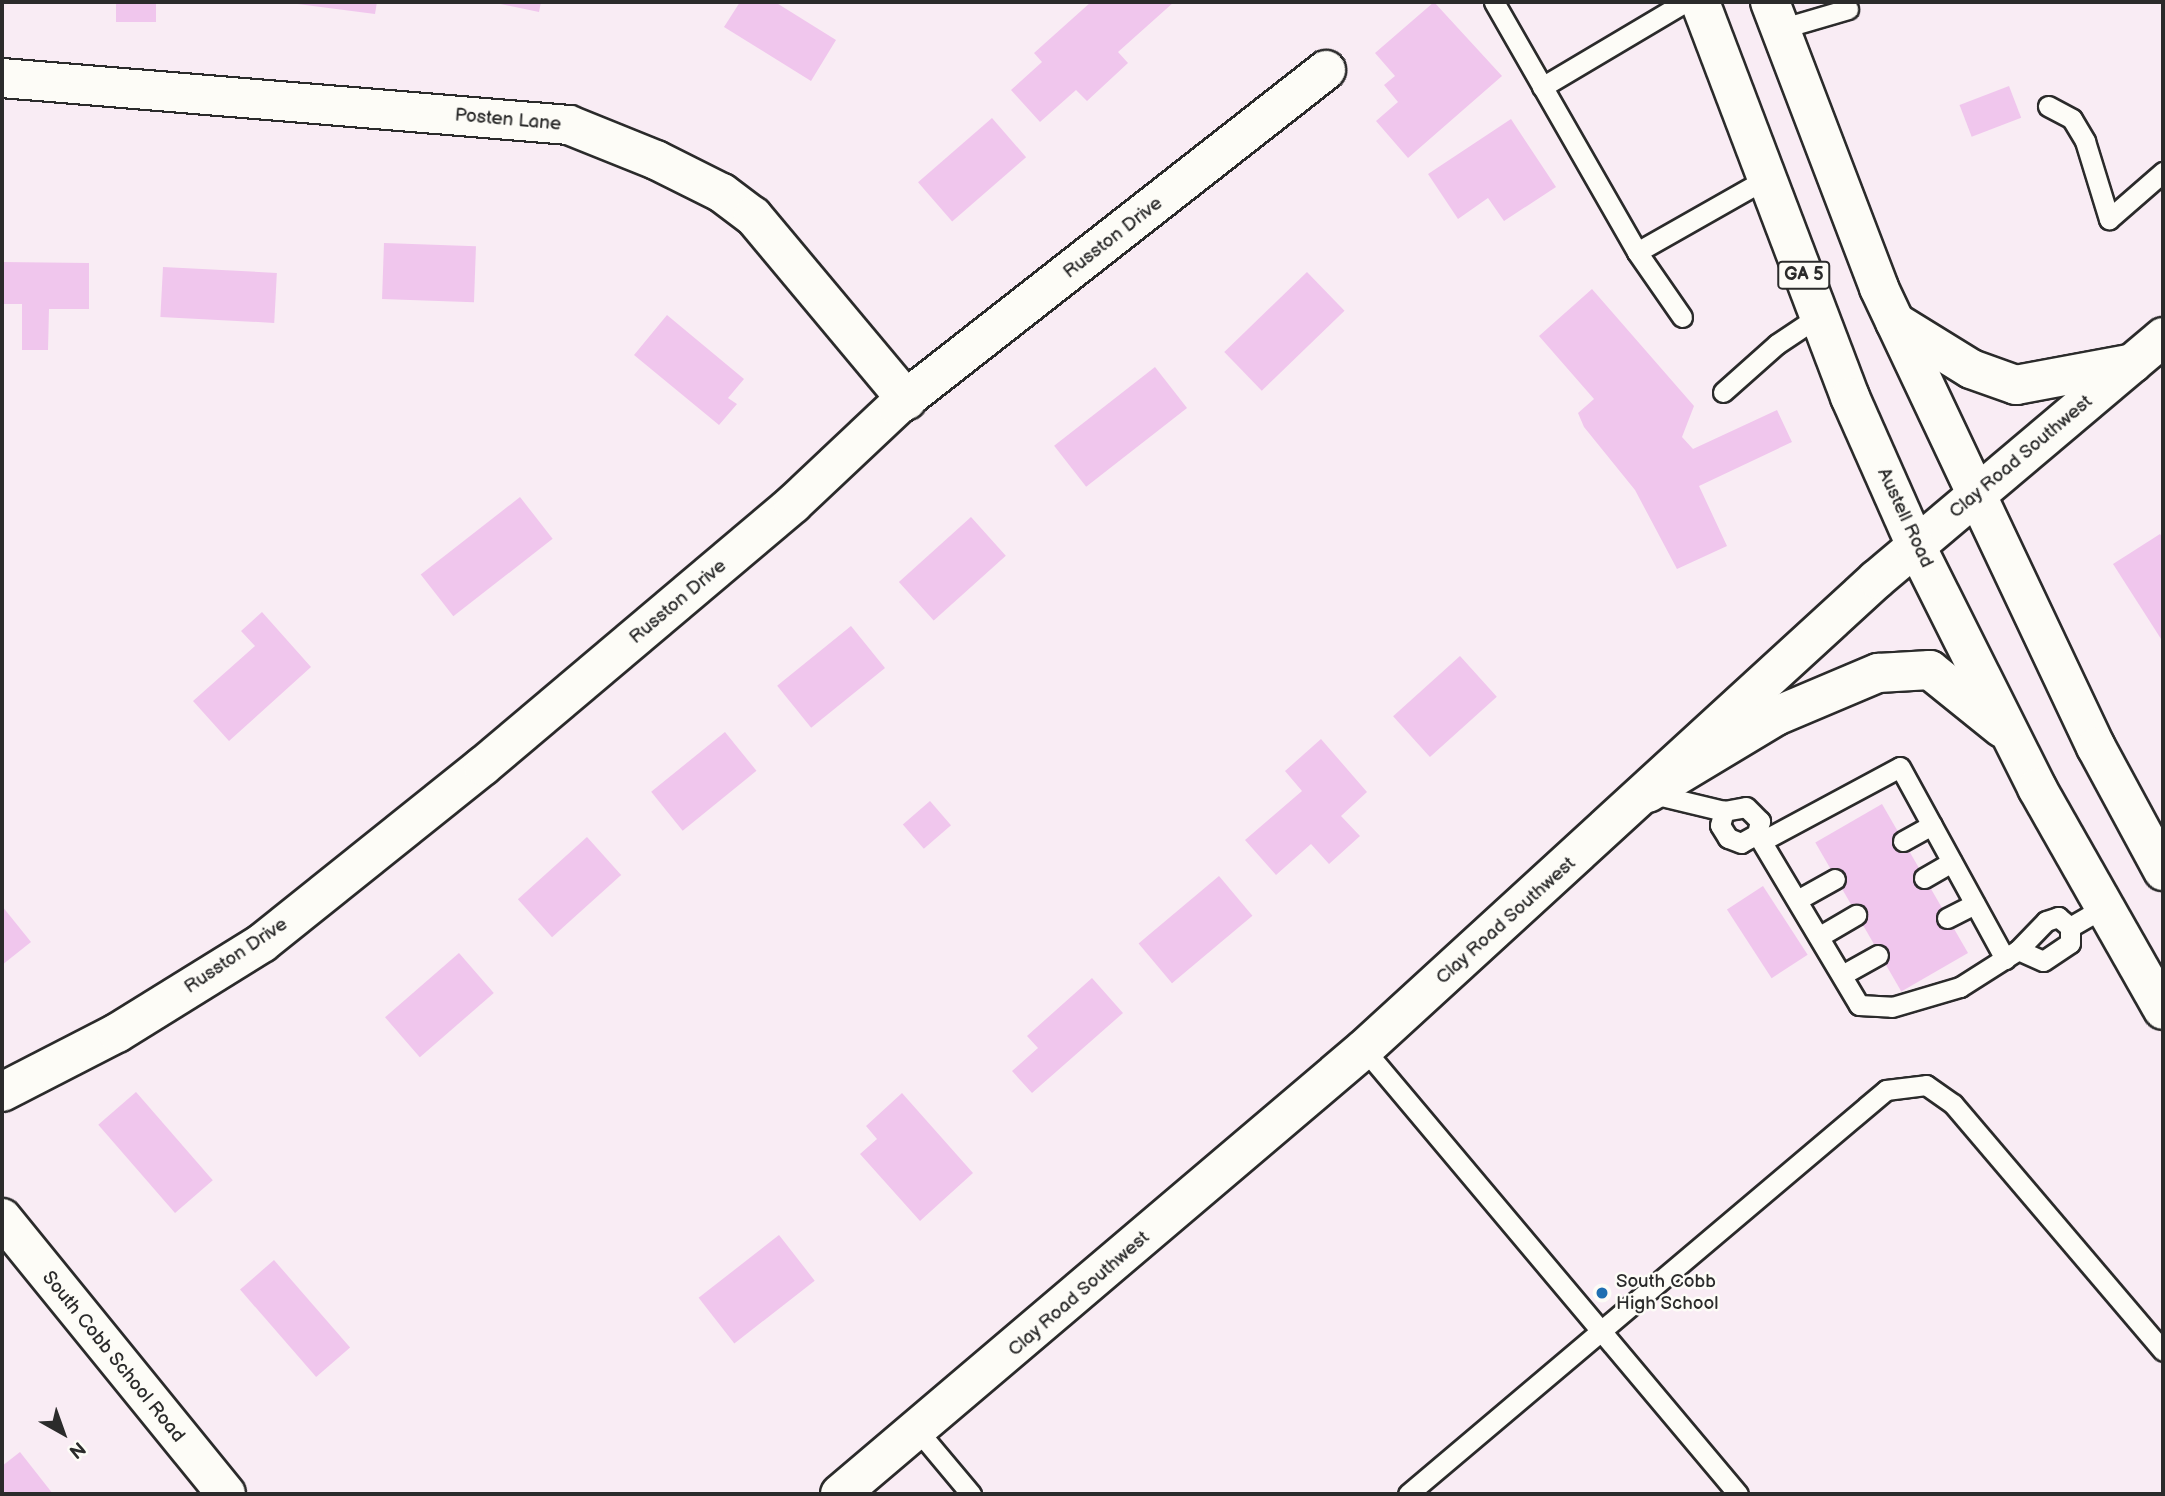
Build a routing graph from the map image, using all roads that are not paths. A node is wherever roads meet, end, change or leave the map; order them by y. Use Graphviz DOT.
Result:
graph roads {
  1 [pos="1493,2"];
  2 [pos="1685,2"];
  3 [pos="1700,2"];
  4 [pos="1848,9"];
  5 [pos="1775,15"];
  6 [pos="1326,70"];
  7 [pos="2,78"];
  8 [pos="1542,87"];
  9 [pos="2048,106"];
  10 [pos="2163,172"];
  11 [pos="1767,178"];
  12 [pos="1637,252"];
  13 [pos="1819,316"];
  14 [pos="1682,317"];
  15 [pos="1894,321"];
  16 [pos="2163,337"];
  17 [pos="2133,363"];
  18 [pos="1723,392"];
  19 [pos="907,400"];
  20 [pos="1974,497"];
  21 [pos="1916,545"];
  22 [pos="2010,733"];
  23 [pos="1648,793"];
  24 [pos="1724,811"];
  25 [pos="1932,825"];
  26 [pos="1760,837"];
  27 [pos="1903,841"];
  28 [pos="1952,862"];
  29 [pos="2163,871"];
  30 [pos="1924,878"];
  31 [pos="1835,879"];
  32 [pos="1799,899"];
  33 [pos="1975,904"];
  34 [pos="2103,908"];
  35 [pos="1856,915"];
  36 [pos="1947,918"];
  37 [pos="2070,928"];
  38 [pos="1819,936"];
  39 [pos="2012,954"];
  40 [pos="1878,955"];
  41 [pos="1842,975"];
  42 [pos="2163,1010"];
  43 [pos="1364,1049"];
  44 [pos="2,1092"];
  45 [pos="2,1218"];
  46 [pos="1599,1332"];
  47 [pos="2163,1351"];
  48 [pos="919,1432"];
  49 [pos="226,1494"];
  50 [pos="841,1494"];
  51 [pos="971,1494"];
  52 [pos="1408,1494"];
  53 [pos="1738,1494"];
  1 -- 8 [label="lane"];
  2 -- 8 [label="lane"];
  3 -- 11 [label="street, Austell Road / GA 5"];
  4 -- 5 [label="lane"];
  5 -- 15 [label="street"];
  6 -- 19 [label="street, Russton Drive"];
  7 -- 19 [label="street, Posten Lane"];
  8 -- 12 [label="lane"];
  9 -- 10 [label="lane"];
  11 -- 12 [label="lane"];
  11 -- 13 [label="street, Austell Road / GA 5"];
  12 -- 14 [label="lane"];
  13 -- 18 [label="lane"];
  13 -- 21 [label="street, Austell Road / GA 5"];
  15 -- 17 [label="street"];
  15 -- 20 [label="street"];
  16 -- 17 [label="street, Clay Road Southwest"];
  17 -- 20 [label="street, Clay Road Southwest"];
  19 -- 44 [label="street, Russton Drive"];
  20 -- 21 [label="street, Clay Road Southwest"];
  20 -- 29 [label="street"];
  21 -- 22 [label="street, Austell Road / GA 5"];
  21 -- 23 [label="street, Clay Road Southwest"];
  22 -- 23 [label="street"];
  22 -- 34 [label="street, Austell Road / GA 5"];
  23 -- 24 [label="lane"];
  23 -- 43 [label="street, Clay Road Southwest"];
  24 -- 26 [label="lane"];
  24 -- 26 [label="lane"];
  25 -- 26 [label="lane"];
  25 -- 27 [label="lane"];
  25 -- 28 [label="lane"];
  26 -- 32 [label="lane"];
  28 -- 30 [label="lane"];
  28 -- 33 [label="lane"];
  31 -- 32 [label="lane"];
  32 -- 38 [label="lane"];
  33 -- 36 [label="lane"];
  33 -- 39 [label="lane"];
  34 -- 37 [label="lane"];
  34 -- 42 [label="street, Austell Road / GA 5"];
  35 -- 38 [label="lane"];
  37 -- 39 [label="lane"];
  37 -- 39 [label="lane"];
  38 -- 41 [label="lane"];
  39 -- 41 [label="lane"];
  40 -- 41 [label="lane"];
  43 -- 46 [label="lane"];
  43 -- 48 [label="street, Clay Road Southwest"];
  45 -- 49 [label="street, South Cobb School Road"];
  46 -- 47 [label="lane"];
  46 -- 52 [label="lane"];
  46 -- 53 [label="lane"];
  48 -- 50 [label="street, Clay Road Southwest"];
  48 -- 51 [label="lane"];
}
